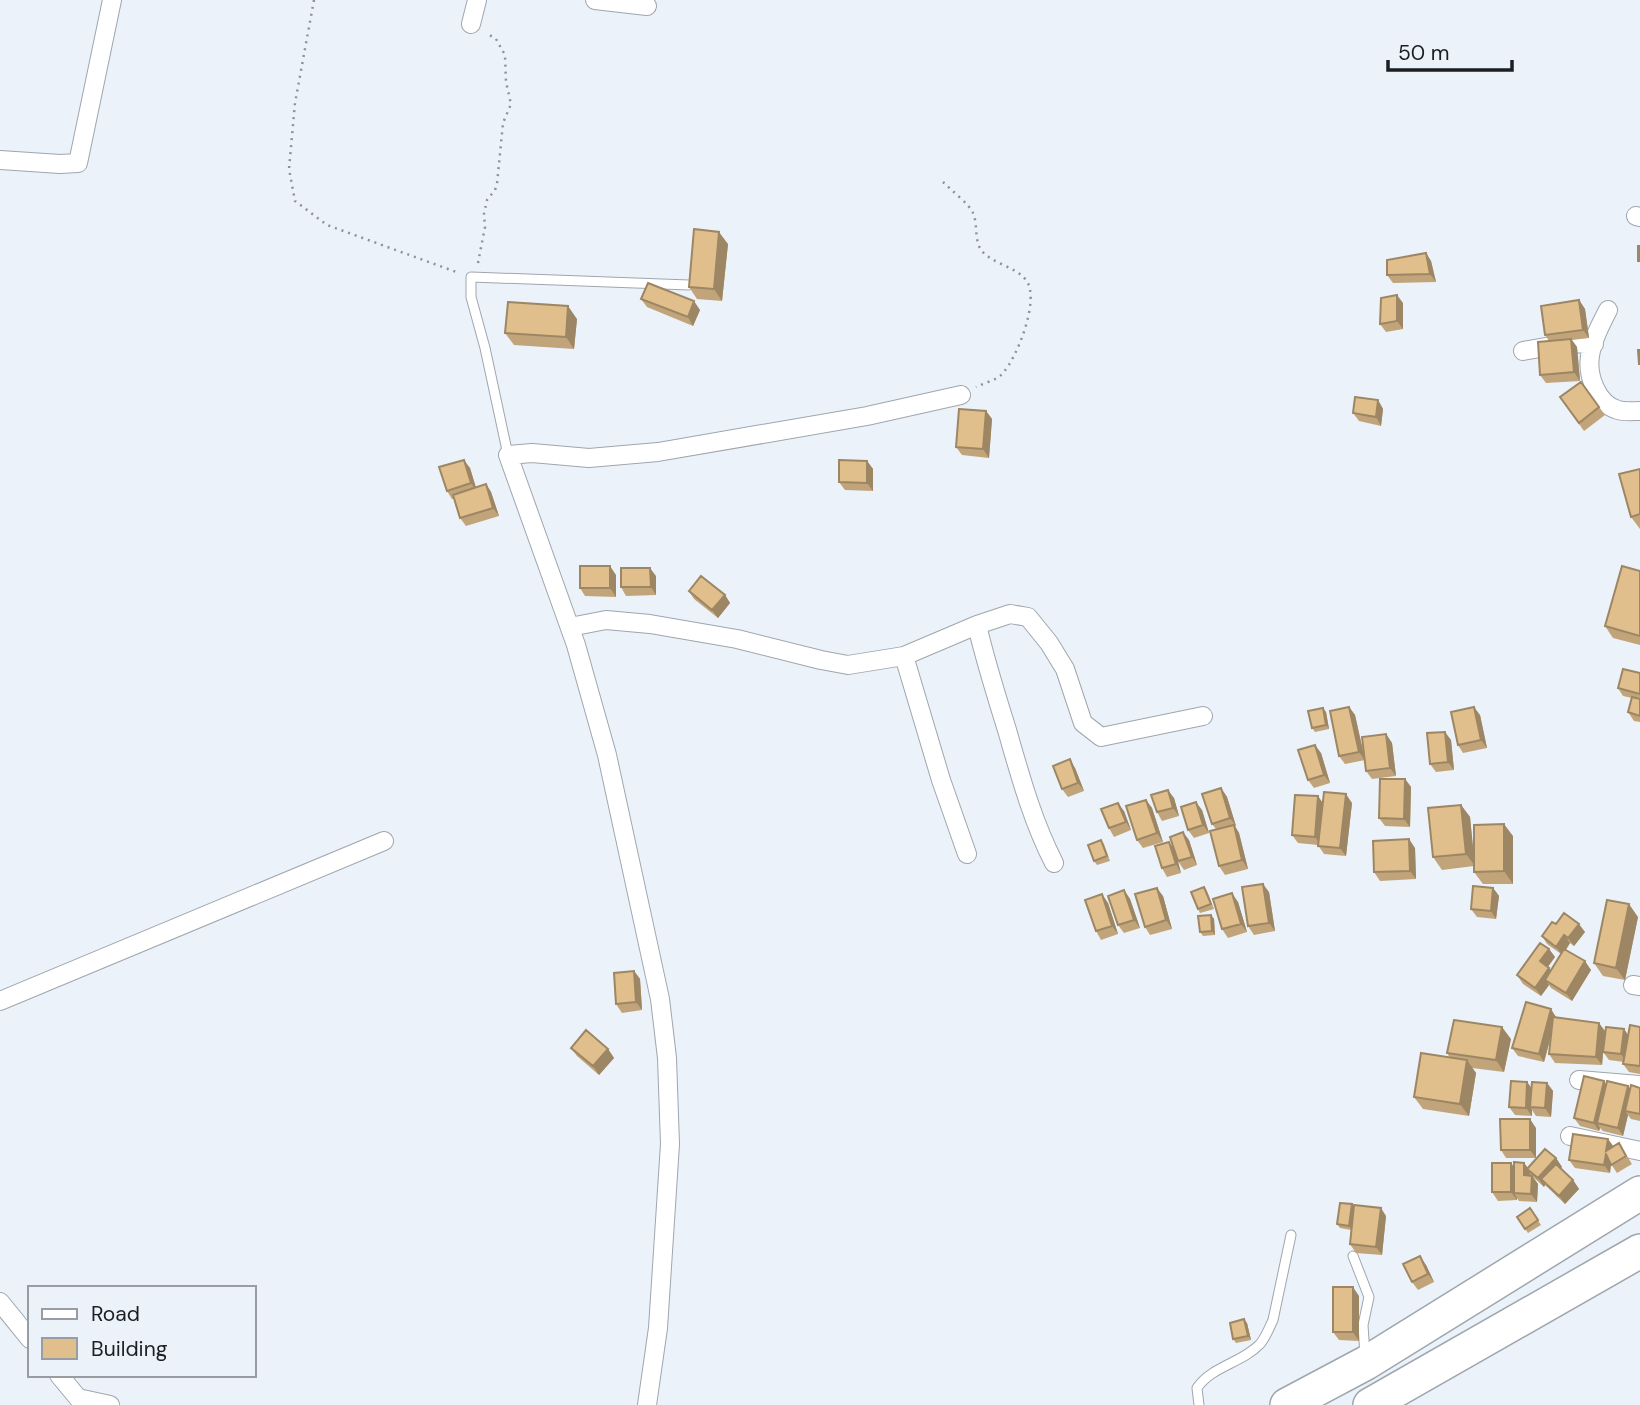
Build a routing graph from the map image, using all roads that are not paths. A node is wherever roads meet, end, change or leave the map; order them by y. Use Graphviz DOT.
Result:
graph roads {
  1 [pos="112,0"];
  2 [pos="477,0"];
  3 [pos="595,0"];
  4 [pos="647,6"];
  5 [pos="471,24"];
  6 [pos="0,160"];
  7 [pos="689,285"];
  8 [pos="1608,310"];
  9 [pos="1594,344"];
  10 [pos="1523,351"];
  11 [pos="961,395"];
  12 [pos="1640,411"];
  13 [pos="508,455"];
  14 [pos="977,625"];
  15 [pos="570,627"];
  16 [pos="904,656"];
  17 [pos="1203,716"];
  18 [pos="384,841"];
  19 [pos="967,854"];
  20 [pos="1054,863"];
  21 [pos="0,1001"];
  22 [pos="1579,1080"];
  23 [pos="1640,1085"];
  24 [pos="1570,1136"];
  25 [pos="1640,1151"];
  26 [pos="1640,1193"];
  27 [pos="1291,1235"];
  28 [pos="1640,1251"];
  29 [pos="1353,1256"];
  30 [pos="0,1302"];
  31 [pos="28,1337"];
  32 [pos="1366,1363"];
  33 [pos="61,1377"];
  34 [pos="110,1405"];
  35 [pos="647,1405"];
  36 [pos="1199,1405"];
  37 [pos="1287,1405"];
  38 [pos="1370,1405"];
  1 -- 6 [label="street"];
  2 -- 5 [label="street"];
  3 -- 4 [label="street"];
  7 -- 13 [label="lane"];
  8 -- 9 [label="street"];
  9 -- 10 [label="street"];
  9 -- 12 [label="street"];
  11 -- 13 [label="street"];
  13 -- 15 [label="street"];
  14 -- 16 [label="street"];
  14 -- 17 [label="street"];
  14 -- 20 [label="street"];
  15 -- 16 [label="street"];
  15 -- 35 [label="street"];
  16 -- 19 [label="street"];
  18 -- 21 [label="street"];
  22 -- 23 [label="street"];
  24 -- 25 [label="street"];
  26 -- 32 [label="highway"];
  27 -- 36 [label="lane"];
  28 -- 38 [label="highway"];
  29 -- 32 [label="lane"];
  30 -- 31 [label="street"];
  32 -- 37 [label="highway"];
  33 -- 34 [label="street"];
}
